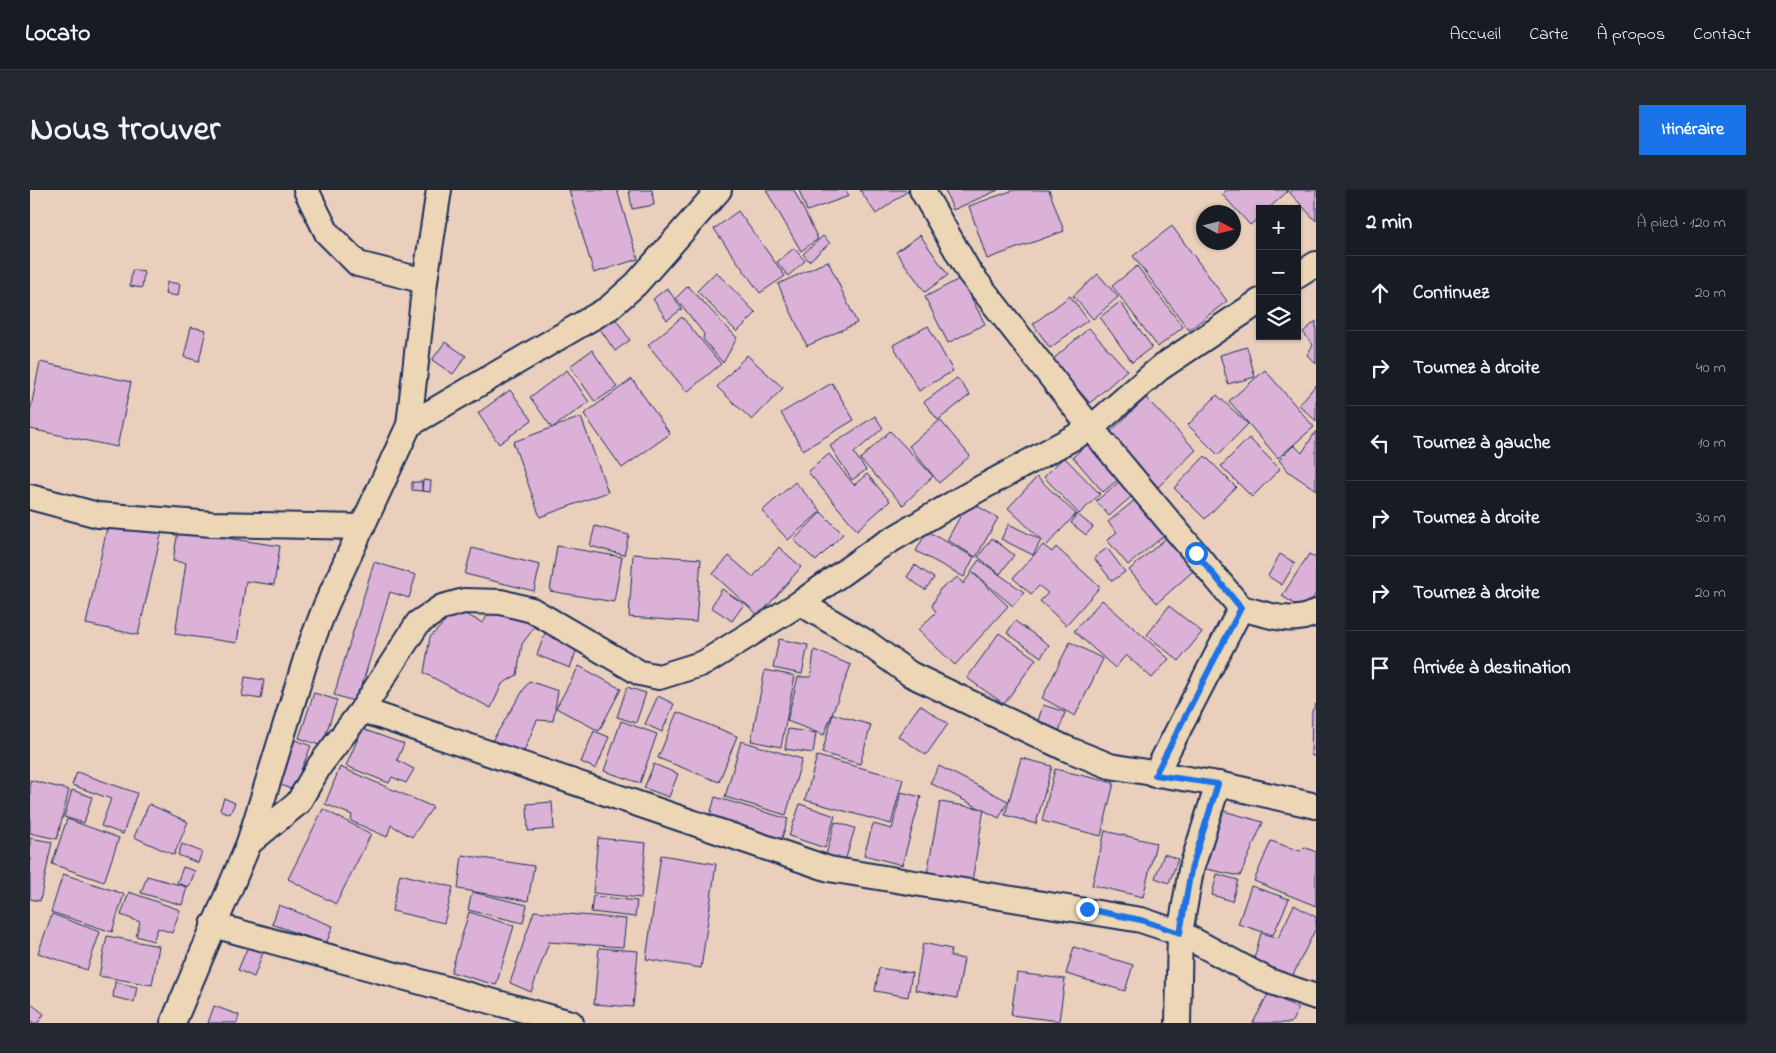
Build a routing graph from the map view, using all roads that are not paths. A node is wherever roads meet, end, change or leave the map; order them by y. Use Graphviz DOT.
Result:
graph roads {
  1 [pos="306,190"];
  2 [pos="439,190"];
  3 [pos="719,190"];
  4 [pos="922,190"];
  5 [pos="1316,264"];
  6 [pos="1301,273"];
  7 [pos="425,281"];
  8 [pos="1256,304"];
  9 [pos="409,425"];
  10 [pos="1091,428"];
  11 [pos="30,497"];
  12 [pos="362,527"];
  13 [pos="800,603"];
  14 [pos="1241,608"];
  15 [pos="1316,612"];
  16 [pos="362,710"];
  17 [pos="1155,775"];
  18 [pos="1218,784"];
  19 [pos="1316,806"];
  20 [pos="249,843"];
  21 [pos="213,926"];
  22 [pos="1180,933"];
  23 [pos="1316,997"];
  24 [pos="173,1023"];
  25 [pos="570,1023"];
  26 [pos="1178,1023"];
  1 -- 7 [label="street"];
  2 -- 7 [label="street"];
  3 -- 9 [label="street"];
  4 -- 10 [label="street"];
  5 -- 6 [label="street"];
  7 -- 9 [label="street"];
  8 -- 10 [label="street"];
  9 -- 12 [label="street"];
  10 -- 13 [label="street"];
  10 -- 14 [label="street"];
  11 -- 12 [label="street"];
  12 -- 20 [label="street"];
  13 -- 16 [label="street"];
  13 -- 17 [label="street"];
  14 -- 15 [label="street"];
  14 -- 17 [label="street"];
  16 -- 20 [label="street"];
  16 -- 22 [label="street"];
  17 -- 18 [label="street"];
  18 -- 19 [label="street"];
  18 -- 22 [label="street"];
  20 -- 21 [label="street"];
  21 -- 24 [label="street"];
  21 -- 25 [label="street"];
  22 -- 23 [label="street"];
  22 -- 26 [label="street"];
}
